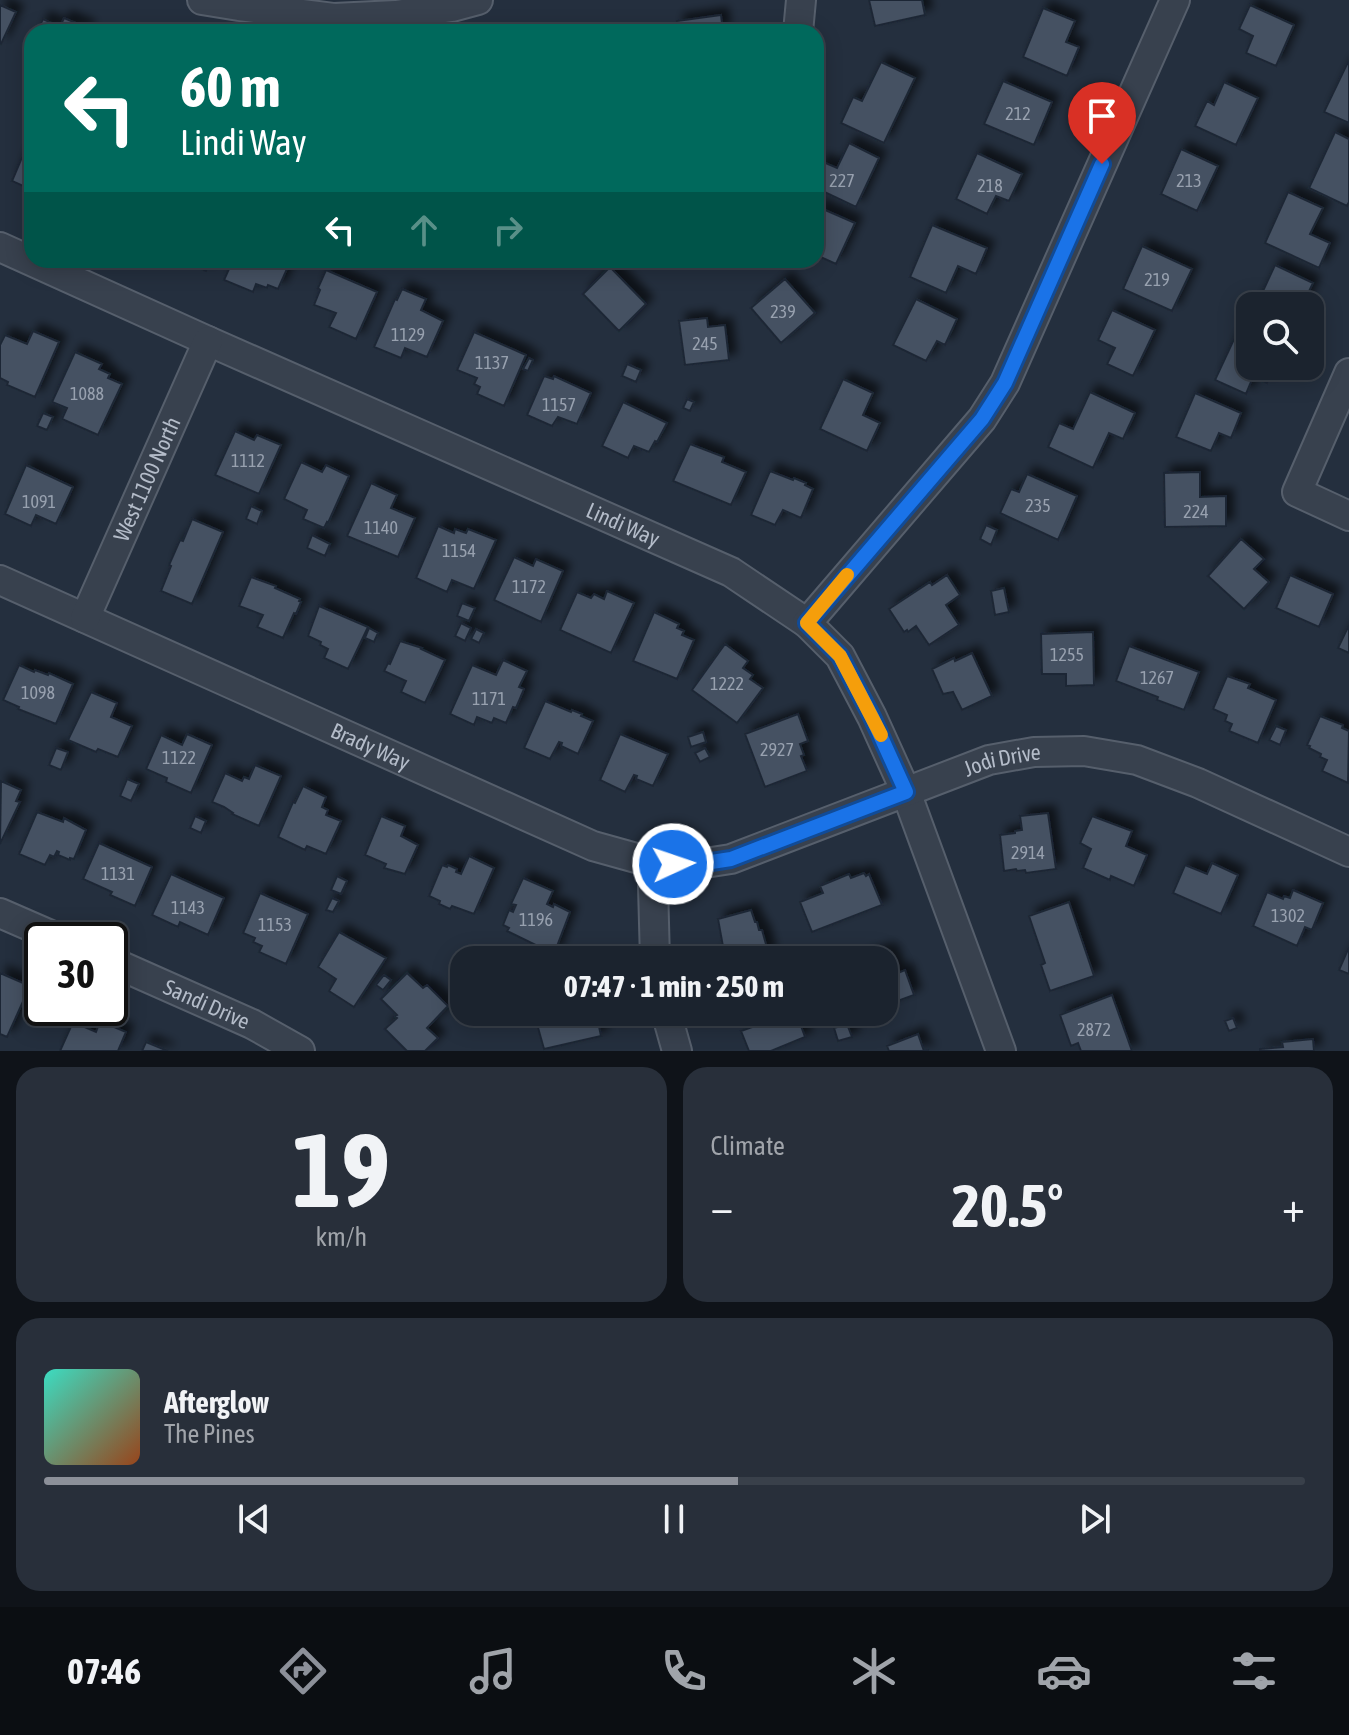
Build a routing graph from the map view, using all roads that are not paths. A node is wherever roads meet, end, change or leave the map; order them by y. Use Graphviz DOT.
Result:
graph roads {
  1 [pos="202,0"];
  2 [pos="478,0"];
  3 [pos="801,0"];
  4 [pos="1175,0"];
  5 [pos="397,23"];
  6 [pos="799,24"];
  7 [pos="0,247"];
  8 [pos="24,258"];
  9 [pos="46,268"];
  10 [pos="208,341"];
  11 [pos="1349,373"];
  12 [pos="1349,516"];
  13 [pos="0,580"];
  14 [pos="85,618"];
  15 [pos="807,623"];
  16 [pos="906,792"];
  17 [pos="1349,852"];
  18 [pos="654,863"];
  19 [pos="0,913"];
  20 [pos="24,923"];
  21 [pos="655,946"];
  22 [pos="128,969"];
  23 [pos="670,1026"];
  24 [pos="300,1051"];
  25 [pos="677,1051"];
  26 [pos="1001,1051"];
  1 -- 5 [label="street"];
  2 -- 5 [label="street"];
  3 -- 6 [label="street"];
  4 -- 15 [label="street"];
  7 -- 8 [label="street, Lindi Way"];
  9 -- 10 [label="street, Lindi Way"];
  10 -- 14 [label="street, West 1100 North"];
  10 -- 15 [label="street, Lindi Way"];
  11 -- 12 [label="street"];
  13 -- 14 [label="street, Brady Way"];
  14 -- 18 [label="street, Brady Way"];
  15 -- 16 [label="street, Lindi Way"];
  16 -- 17 [label="street, Jodi Drive"];
  16 -- 18 [label="street, Jodi Drive"];
  16 -- 26 [label="street, Lindi Way"];
  18 -- 21 [label="street"];
  19 -- 20 [label="street"];
  22 -- 24 [label="street, Sandi Drive"];
  23 -- 25 [label="street"];
}
